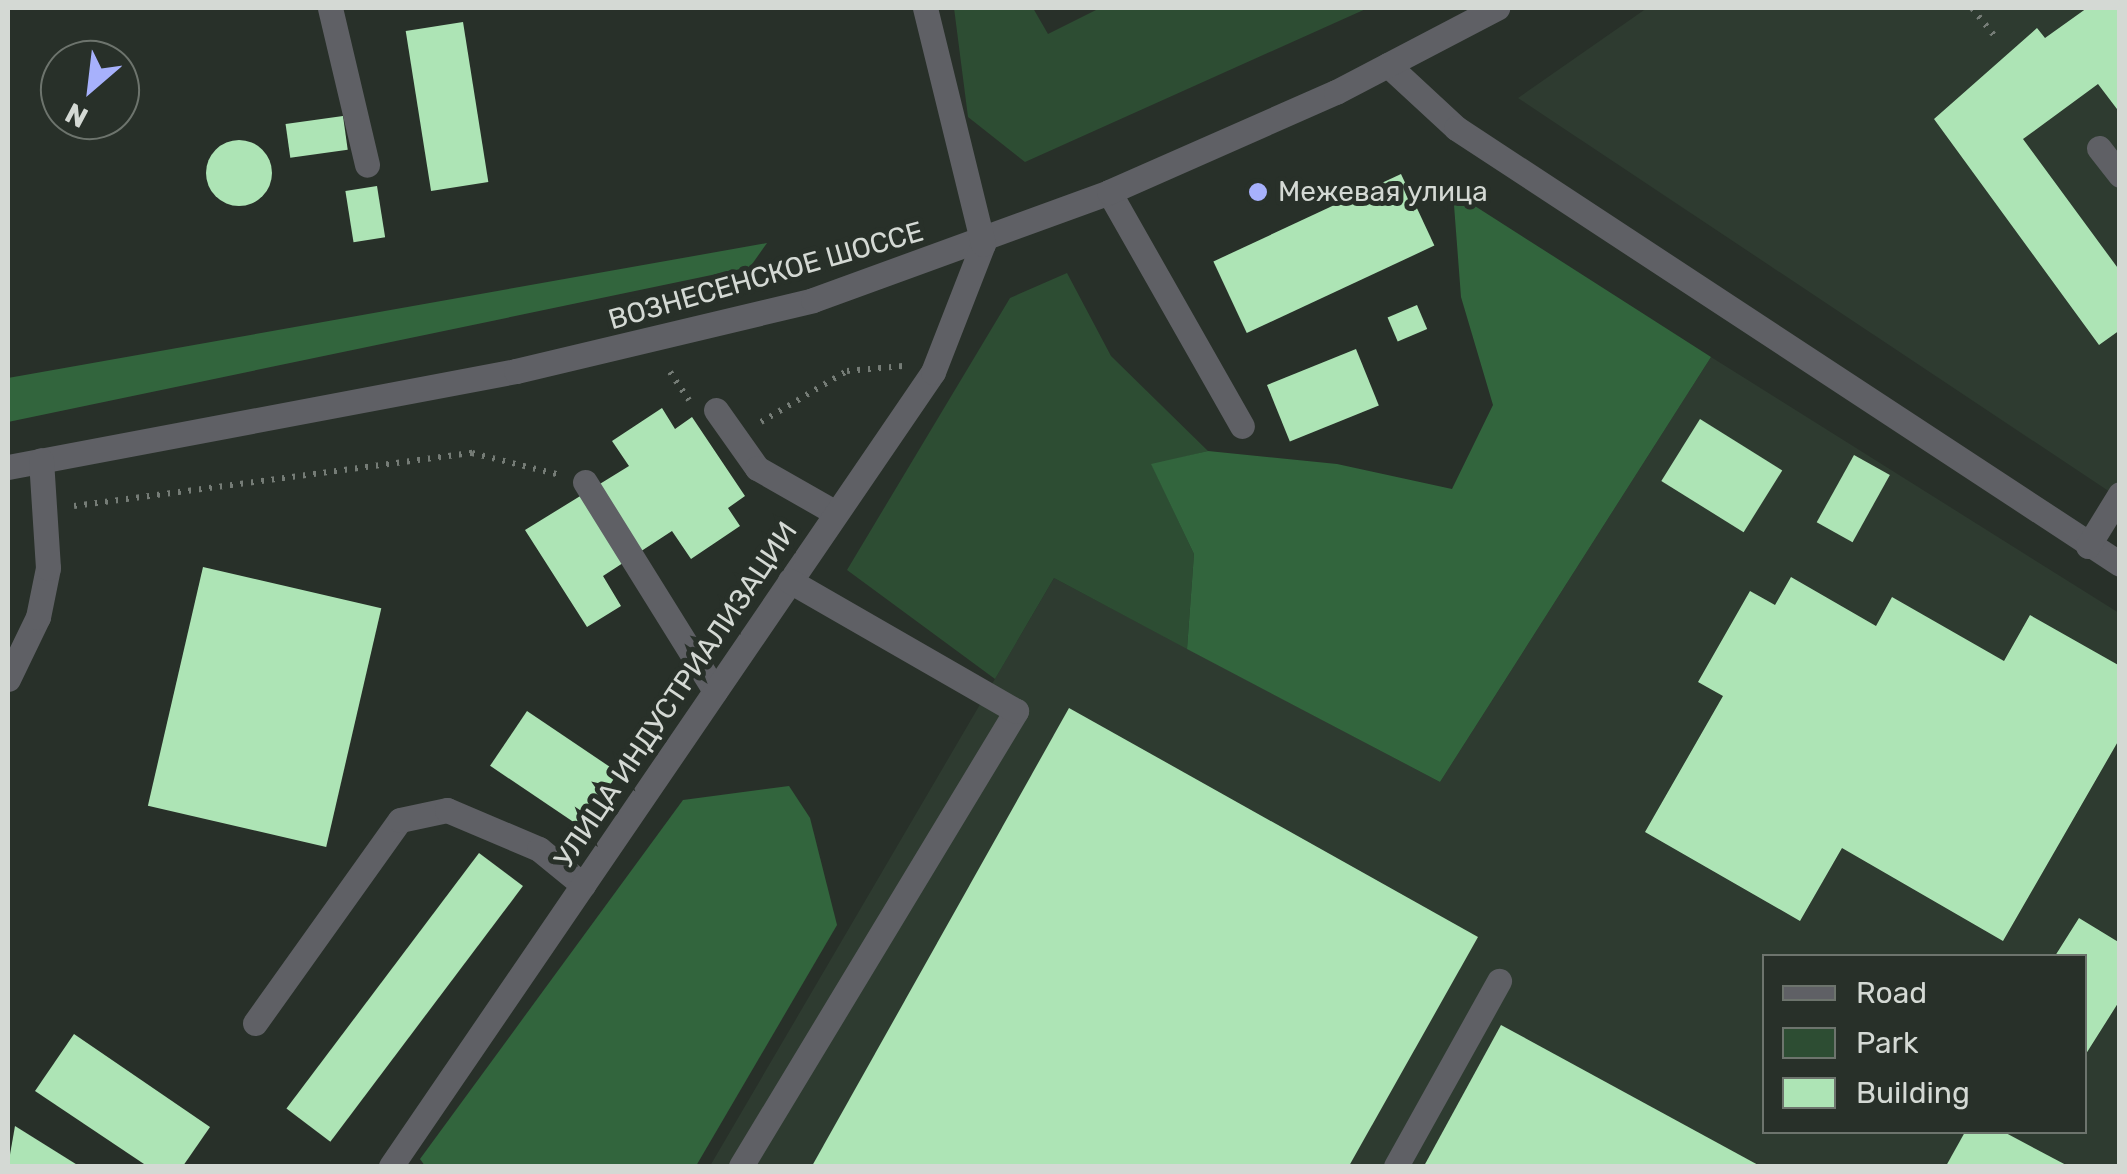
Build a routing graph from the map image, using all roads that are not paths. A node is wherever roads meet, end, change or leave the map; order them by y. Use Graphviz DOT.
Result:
graph roads {
  1 [pos="330,8"];
  2 [pos="925,8"];
  3 [pos="1496,8"];
  4 [pos="1388,65"];
  5 [pos="2099,148"];
  6 [pos="366,165"];
  7 [pos="2120,175"];
  8 [pos="1109,192"];
  9 [pos="983,244"];
  10 [pos="716,410"];
  11 [pos="1242,426"];
  12 [pos="42,460"];
  13 [pos="8,466"];
  14 [pos="585,482"];
  15 [pos="2120,494"];
  16 [pos="836,512"];
  17 [pos="2088,546"];
  18 [pos="2120,564"];
  19 [pos="790,580"];
  20 [pos="8,679"];
  21 [pos="715,690"];
  22 [pos="583,884"];
  23 [pos="1500,981"];
  24 [pos="255,1022"];
  25 [pos="391,1166"];
  26 [pos="741,1166"];
  27 [pos="1396,1166"];
  1 -- 6 [label="street"];
  2 -- 9 [label="street"];
  3 -- 4 [label="street, ВОЗНЕСЕНСКОЕ ШОССЕ"];
  4 -- 8 [label="street, ВОЗНЕСЕНСКОЕ ШОССЕ"];
  4 -- 17 [label="street"];
  5 -- 7 [label="street"];
  8 -- 9 [label="street, ВОЗНЕСЕНСКОЕ ШОССЕ"];
  8 -- 11 [label="street"];
  9 -- 12 [label="street, ВОЗНЕСЕНСКОЕ ШОССЕ"];
  9 -- 16 [label="street, УЛИЦА ИНДУСТРИАЛИЗАЦИИ"];
  10 -- 16 [label="street"];
  12 -- 13 [label="street, ВОЗНЕСЕНСКОЕ ШОССЕ"];
  12 -- 20 [label="street"];
  14 -- 21 [label="street"];
  15 -- 17 [label="street"];
  16 -- 19 [label="street, УЛИЦА ИНДУСТРИАЛИЗАЦИИ"];
  17 -- 18 [label="street"];
  19 -- 21 [label="street, УЛИЦА ИНДУСТРИАЛИЗАЦИИ"];
  19 -- 26 [label="street"];
  21 -- 22 [label="street, УЛИЦА ИНДУСТРИАЛИЗАЦИИ"];
  22 -- 24 [label="street"];
  22 -- 25 [label="street, УЛИЦА ИНДУСТРИАЛИЗАЦИИ"];
  23 -- 27 [label="street"];
}
